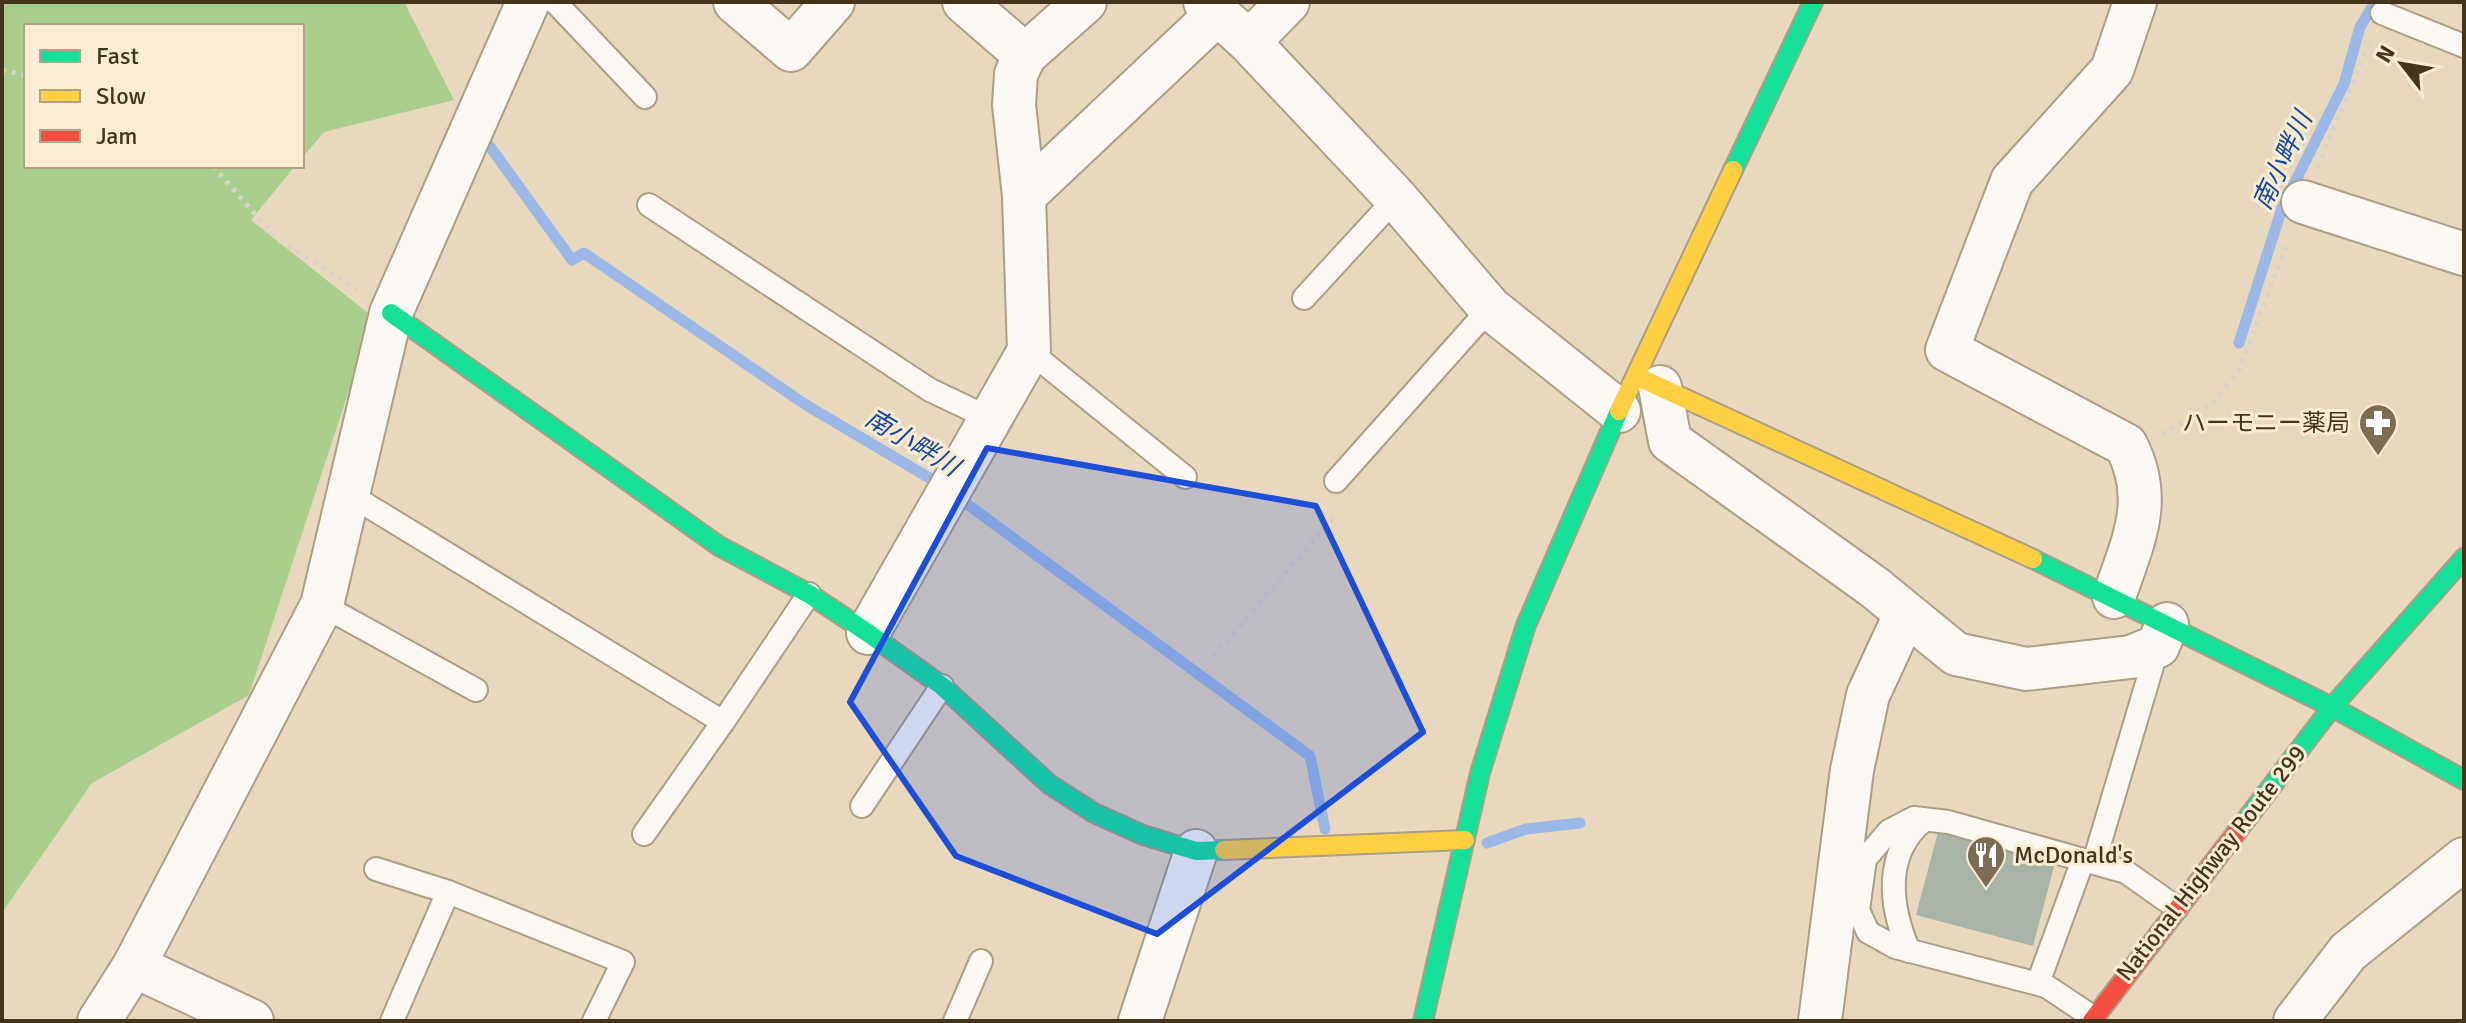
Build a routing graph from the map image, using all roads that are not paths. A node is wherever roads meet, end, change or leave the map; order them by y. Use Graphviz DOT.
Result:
graph roads {
  1 [pos="528,2"];
  2 [pos="555,2"];
  3 [pos="735,2"];
  4 [pos="833,2"];
  5 [pos="964,2"];
  6 [pos="1085,2"];
  7 [pos="1288,2"];
  8 [pos="1813,2"];
  9 [pos="2135,2"];
  10 [pos="1212,8"];
  11 [pos="2382,13"];
  12 [pos="1249,42"];
  13 [pos="2464,46"];
  14 [pos="1025,55"];
  15 [pos="645,97"];
  16 [pos="1024,196"];
  17 [pos="1396,198"];
  18 [pos="2303,202"];
  19 [pos="649,205"];
  20 [pos="2464,254"];
  21 [pos="1304,298"];
  22 [pos="1490,308"];
  23 [pos="391,313"];
  24 [pos="1029,351"];
  25 [pos="1639,391"];
  26 [pos="989,418"];
  27 [pos="1185,477"];
  28 [pos="1336,481"];
  29 [pos="347,493"];
  30 [pos="2464,558"];
  31 [pos="809,594"];
  32 [pos="2114,597"];
  33 [pos="322,605"];
  34 [pos="1905,615"];
  35 [pos="868,633"];
  36 [pos="2162,635"];
  37 [pos="942,686"];
  38 [pos="476,690"];
  39 [pos="2332,707"];
  40 [pos="723,722"];
  41 [pos="2464,780"];
  42 [pos="862,806"];
  43 [pos="1925,819"];
  44 [pos="644,834"];
  45 [pos="1465,840"];
  46 [pos="1196,851"];
  47 [pos="2464,859"];
  48 [pos="2088,861"];
  49 [pos="376,869"];
  50 [pos="448,892"];
  51 [pos="2177,908"];
  52 [pos="1909,951"];
  53 [pos="981,961"];
  54 [pos="134,966"];
  55 [pos="2038,983"];
  56 [pos="2093,1019"];
  57 [pos="99,1021"];
  58 [pos="252,1021"];
  59 [pos="392,1021"];
  60 [pos="594,1021"];
  61 [pos="955,1021"];
  62 [pos="1140,1021"];
  63 [pos="1423,1021"];
  64 [pos="1820,1021"];
  65 [pos="2295,1021"];
  1 -- 23 [label="street"];
  2 -- 15 [label="lane"];
  3 -- 4 [label="street"];
  5 -- 14 [label="street"];
  6 -- 14 [label="street"];
  7 -- 12 [label="street"];
  8 -- 25 [label="main road"];
  9 -- 32 [label="street"];
  10 -- 12 [label="street"];
  10 -- 16 [label="street"];
  11 -- 13 [label="lane"];
  12 -- 17 [label="street"];
  14 -- 16 [label="street"];
  16 -- 24 [label="street"];
  17 -- 21 [label="lane"];
  17 -- 22 [label="street"];
  18 -- 20 [label="street"];
  19 -- 26 [label="lane"];
  22 -- 25 [label="street"];
  22 -- 28 [label="lane"];
  23 -- 29 [label="street"];
  23 -- 31 [label="main road"];
  24 -- 26 [label="street"];
  24 -- 27 [label="lane"];
  25 -- 32 [label="main road"];
  25 -- 34 [label="street"];
  25 -- 45 [label="main road"];
  26 -- 35 [label="street"];
  29 -- 33 [label="street"];
  29 -- 40 [label="lane"];
  30 -- 39 [label="main road, National Highway Route 299"];
  31 -- 35 [label="main road"];
  31 -- 40 [label="lane"];
  32 -- 36 [label="main road"];
  33 -- 38 [label="lane"];
  33 -- 54 [label="street"];
  34 -- 36 [label="street"];
  34 -- 64 [label="street"];
  35 -- 37 [label="main road"];
  36 -- 39 [label="main road"];
  36 -- 48 [label="lane"];
  37 -- 42 [label="lane"];
  37 -- 46 [label="main road"];
  39 -- 41 [label="main road"];
  39 -- 51 [label="main road, National Highway Route 299"];
  40 -- 44 [label="lane"];
  43 -- 48 [label="lane"];
  43 -- 52 [label="lane"];
  43 -- 52 [label="lane"];
  45 -- 46 [label="main road"];
  45 -- 63 [label="main road"];
  46 -- 62 [label="street"];
  47 -- 65 [label="street"];
  48 -- 51 [label="lane"];
  48 -- 55 [label="lane"];
  49 -- 50 [label="lane"];
  50 -- 59 [label="lane"];
  50 -- 60 [label="lane"];
  51 -- 56 [label="main road, National Highway Route 299"];
  52 -- 55 [label="lane"];
  53 -- 61 [label="lane"];
  54 -- 57 [label="street"];
  54 -- 58 [label="street"];
  55 -- 56 [label="lane"];
}
